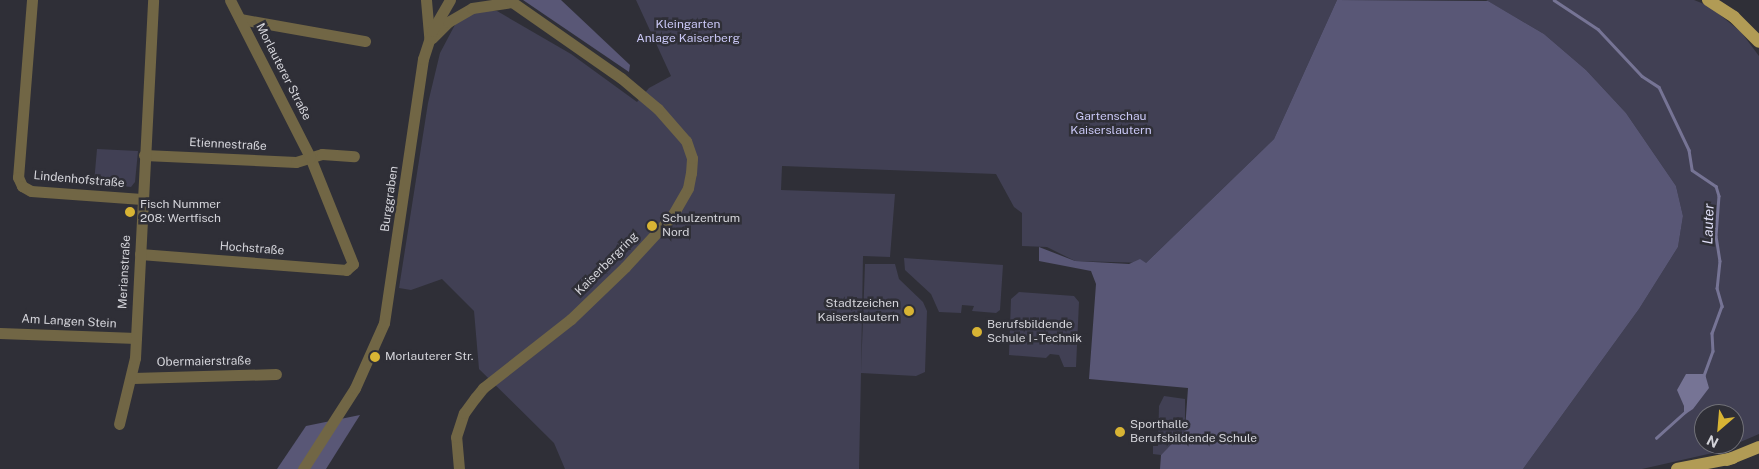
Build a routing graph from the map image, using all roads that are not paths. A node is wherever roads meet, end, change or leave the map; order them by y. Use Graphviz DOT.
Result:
graph roads {
  1 [pos="32,0"];
  2 [pos="153,0"];
  3 [pos="230,0"];
  4 [pos="426,0"];
  5 [pos="450,0"];
  6 [pos="1708,0"];
  7 [pos="1722,0"];
  8 [pos="511,1"];
  9 [pos="240,18"];
  10 [pos="1743,24"];
  11 [pos="366,41"];
  12 [pos="429,42"];
  13 [pos="1759,42"];
  14 [pos="144,155"];
  15 [pos="354,156"];
  16 [pos="310,157"];
  17 [pos="142,199"];
  18 [pos="140,254"];
  19 [pos="354,259"];
  20 [pos="0,333"];
  21 [pos="136,338"];
  22 [pos="276,374"];
  23 [pos="133,378"];
  24 [pos="119,424"];
  25 [pos="1759,447"];
  26 [pos="1733,458"];
  27 [pos="303,469"];
  28 [pos="459,469"];
  29 [pos="1677,469"];
  30 [pos="1706,469"];
  1 -- 17 [label="street, Lindenhofstraße"];
  2 -- 14 [label="street, Merianstraße"];
  3 -- 9 [label="street, Morlauterer Straße"];
  4 -- 12 [label="street, Burggraben"];
  5 -- 12 [label="street, Burggraben"];
  6 -- 10 [label="main road"];
  7 -- 10 [label="main road"];
  8 -- 12 [label="street, Kaiserbergring"];
  8 -- 28 [label="street, Kaiserbergring"];
  9 -- 11 [label="street"];
  9 -- 16 [label="street, Morlauterer Straße"];
  10 -- 13 [label="main road"];
  12 -- 27 [label="street, Burggraben"];
  14 -- 16 [label="street, Etiennestraße"];
  14 -- 17 [label="street, Merianstraße"];
  15 -- 16 [label="street"];
  16 -- 19 [label="street, Morlauterer Straße"];
  17 -- 18 [label="street, Merianstraße"];
  18 -- 19 [label="street, Hochstraße"];
  18 -- 21 [label="street, Merianstraße"];
  20 -- 21 [label="street, Am Langen Stein"];
  21 -- 23 [label="street, Merianstraße"];
  22 -- 23 [label="street, Obermaierstraße"];
  23 -- 24 [label="street, Merianstraße"];
  25 -- 26 [label="main road"];
  26 -- 29 [label="main road"];
  26 -- 30 [label="main road"];
}
